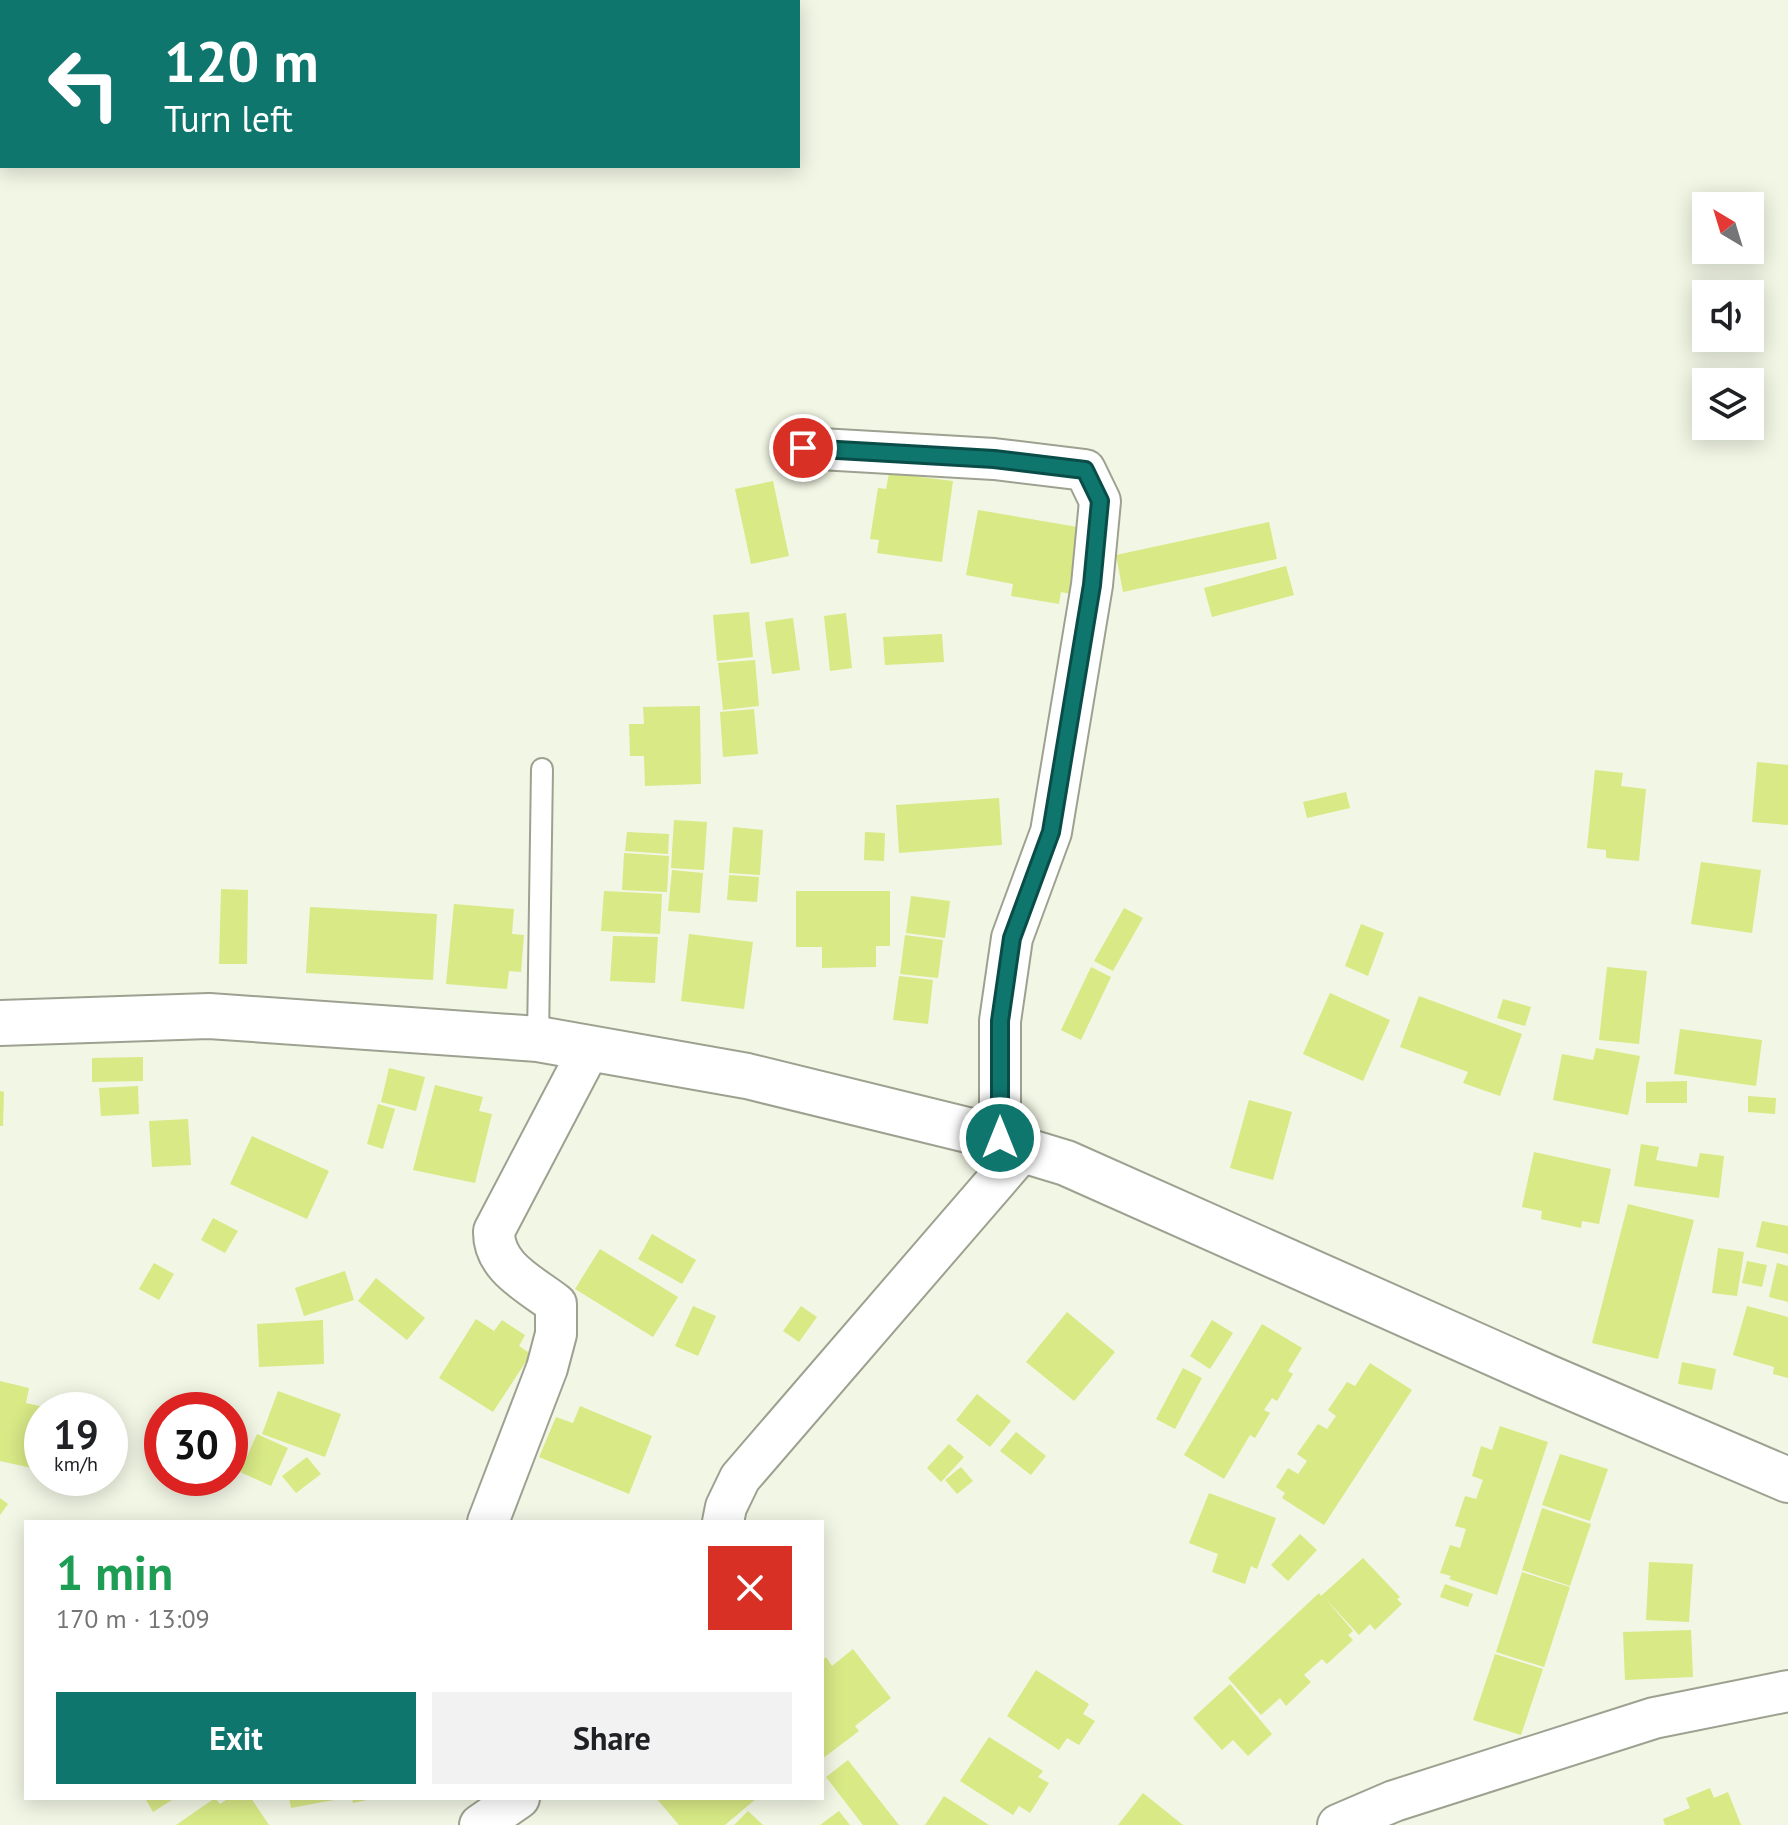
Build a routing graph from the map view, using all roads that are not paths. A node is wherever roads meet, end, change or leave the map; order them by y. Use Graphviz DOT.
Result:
graph roads {
  1 [pos="803,448"];
  2 [pos="542,769"];
  3 [pos="0,1023"];
  4 [pos="538,1039"];
  5 [pos="590,1048"];
  6 [pos="1012,1144"];
  7 [pos="1788,1480"];
  8 [pos="489,1520"];
  9 [pos="723,1520"];
  10 [pos="1788,1691"];
  11 [pos="516,1800"];
  12 [pos="480,1825"];
  13 [pos="1338,1825"];
  1 -- 6 [label="street"];
  2 -- 4 [label="lane"];
  3 -- 4 [label="street"];
  4 -- 5 [label="street"];
  5 -- 6 [label="street"];
  5 -- 8 [label="street"];
  6 -- 7 [label="street"];
  6 -- 9 [label="street"];
  10 -- 13 [label="street"];
  11 -- 12 [label="street"];
}
